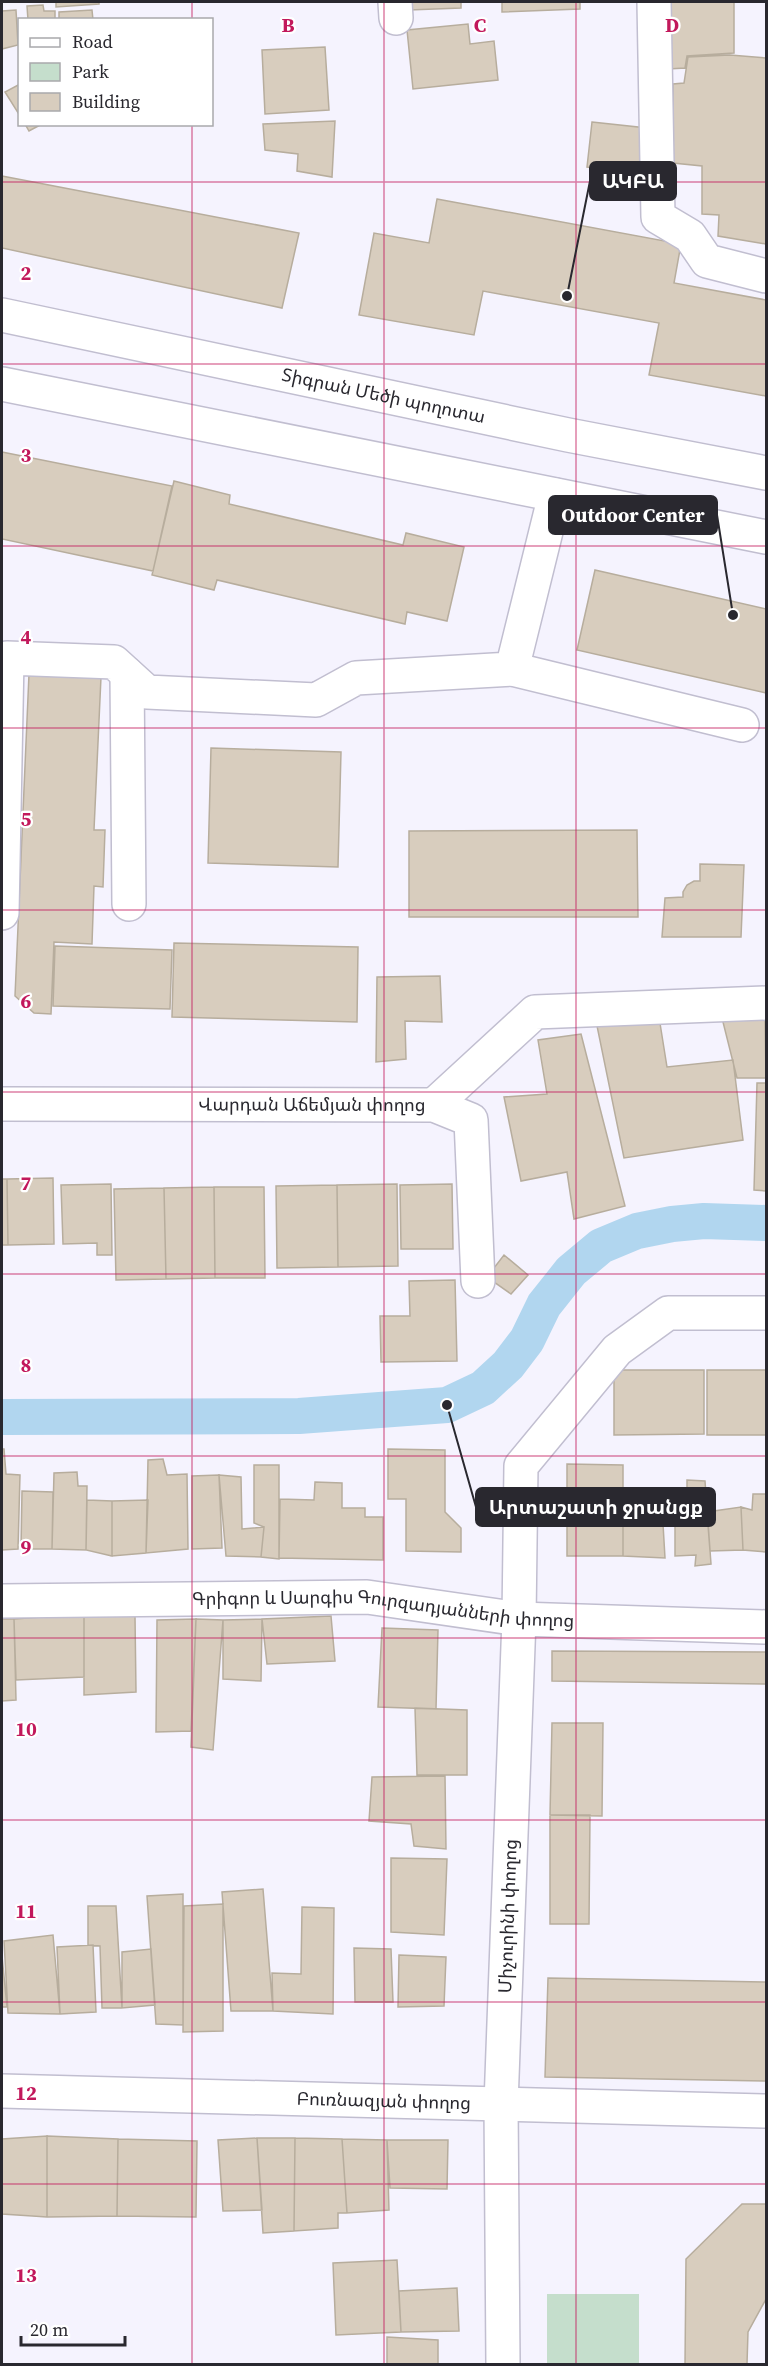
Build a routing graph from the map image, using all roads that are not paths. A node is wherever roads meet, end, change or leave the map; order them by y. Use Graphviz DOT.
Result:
graph roads {
  1 [pos="654,2"];
  2 [pos="766,276"];
  3 [pos="2,315"];
  4 [pos="2,384"];
  5 [pos="766,472"];
  6 [pos="555,495"];
  7 [pos="766,537"];
  8 [pos="512,669"];
  9 [pos="127,674"];
  10 [pos="742,725"];
  11 [pos="129,904"];
  12 [pos="2,913"];
  13 [pos="766,1003"];
  14 [pos="2,1104"];
  15 [pos="434,1105"];
  16 [pos="478,1281"];
  17 [pos="766,1313"];
  18 [pos="2,1601"];
  19 [pos="519,1619"];
  20 [pos="766,1628"];
  21 [pos="2,2091"];
  22 [pos="501,2104"];
  23 [pos="766,2110"];
  24 [pos="503,2364"];
  1 -- 2 [label="street"];
  3 -- 5 [label="street, Տիգրան Մեծի պողոտա"];
  4 -- 6 [label="street"];
  6 -- 7 [label="street"];
  6 -- 8 [label="street"];
  8 -- 9 [label="street"];
  8 -- 10 [label="street"];
  9 -- 11 [label="street"];
  9 -- 12 [label="street"];
  13 -- 15 [label="street, Վարդան Աճեմյան փողոց"];
  14 -- 15 [label="street, Վարդան Աճեմյան փողոց"];
  15 -- 16 [label="street"];
  17 -- 19 [label="street, Միչուրինի փողոց"];
  18 -- 19 [label="street, Գրիգոր և Սարգիս Գուրզադյանների փողոց"];
  19 -- 20 [label="street, Գրիգոր և Սարգիս Գուրզադյանների փողոց"];
  19 -- 22 [label="street, Միչուրինի փողոց"];
  21 -- 22 [label="street, Բուռնազյան փողոց"];
  22 -- 23 [label="street, Բուռնազյան փողոց"];
  22 -- 24 [label="street, Միչուրինի փողոց"];
}
